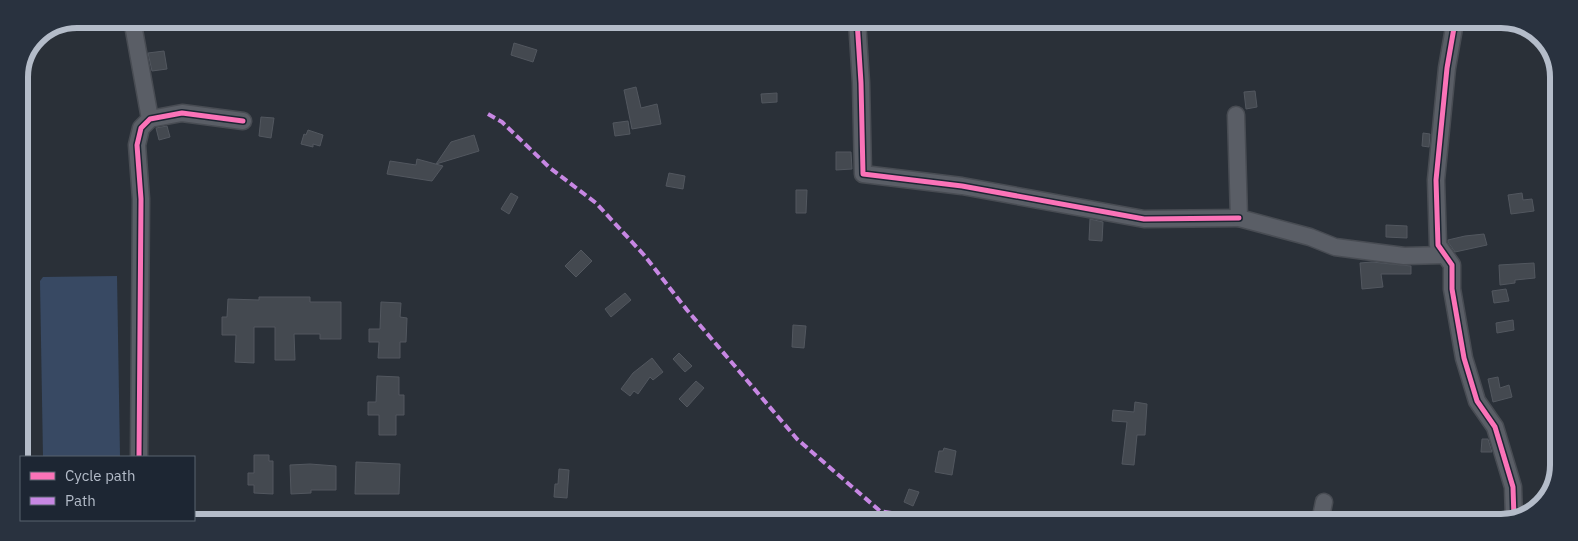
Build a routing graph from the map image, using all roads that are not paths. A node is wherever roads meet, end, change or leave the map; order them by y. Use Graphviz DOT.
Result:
graph roads {
  1 [pos="134,28"];
  2 [pos="858,28"];
  3 [pos="1454,28"];
  4 [pos="1236,116"];
  5 [pos="150,119"];
  6 [pos="243,121"];
  7 [pos="1239,218"];
  8 [pos="1445,255"];
  9 [pos="139,456"];
  10 [pos="1324,502"];
  11 [pos="1514,512"];
  12 [pos="1322,514"];
  1 -- 5 [label="street"];
  2 -- 7 [label="street"];
  3 -- 8 [label="street"];
  4 -- 7 [label="street"];
  5 -- 6 [label="street"];
  5 -- 9 [label="street"];
  7 -- 8 [label="street"];
  8 -- 11 [label="street"];
  10 -- 12 [label="street"];
}
